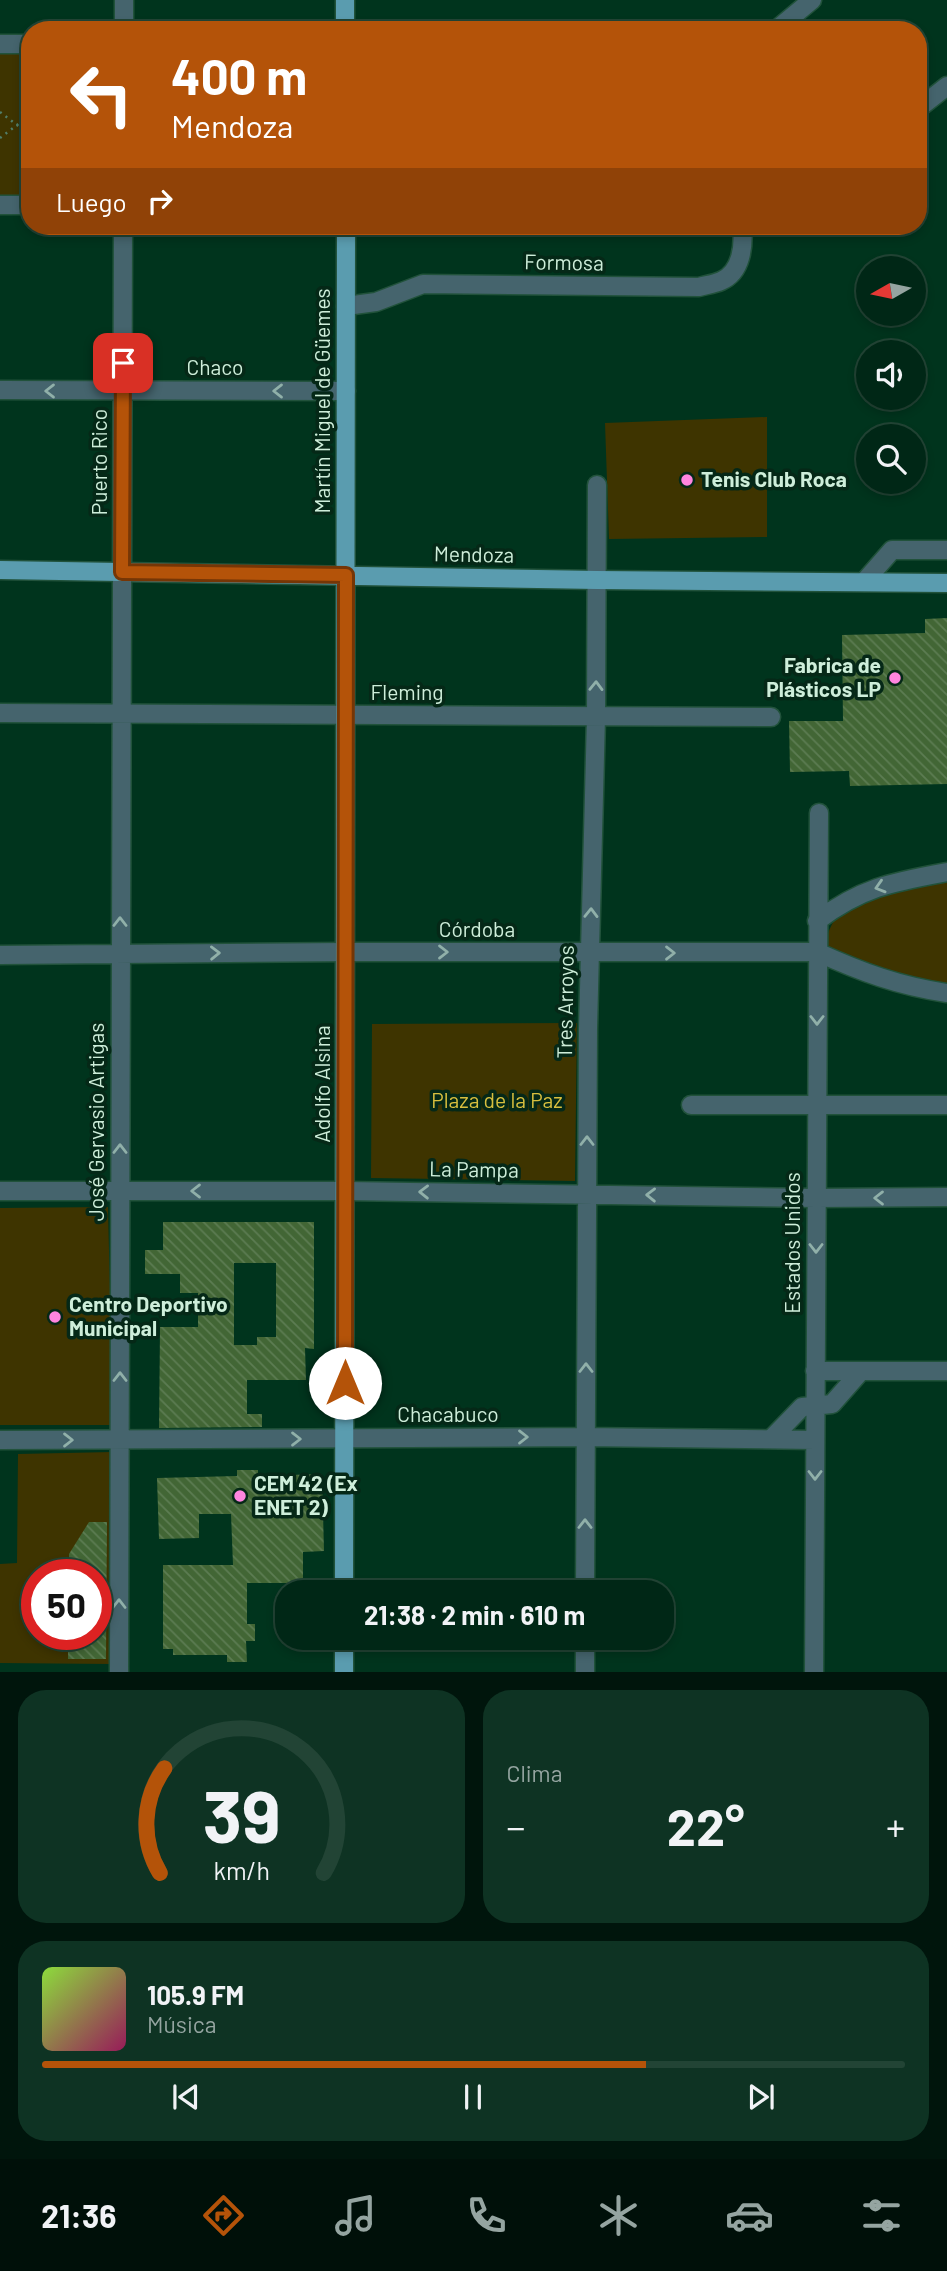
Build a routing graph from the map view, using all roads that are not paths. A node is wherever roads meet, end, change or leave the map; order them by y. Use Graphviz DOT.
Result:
graph roads {
  1 [pos="124,0"];
  2 [pos="345,0"];
  3 [pos="812,0"];
  4 [pos="124,21"];
  5 [pos="345,21"];
  6 [pos="787,21"];
  7 [pos="0,44"];
  8 [pos="21,44"];
  9 [pos="947,86"];
  10 [pos="927,102"];
  11 [pos="0,205"];
  12 [pos="21,205"];
  13 [pos="123,235"];
  14 [pos="346,235"];
  15 [pos="743,235"];
  16 [pos="346,306"];
  17 [pos="0,390"];
  18 [pos="123,391"];
  19 [pos="346,391"];
  20 [pos="597,485"];
  21 [pos="947,550"];
  22 [pos="0,570"];
  23 [pos="122,572"];
  24 [pos="346,575"];
  25 [pos="597,580"];
  26 [pos="864,582"];
  27 [pos="947,583"];
  28 [pos="0,713"];
  29 [pos="120,714"];
  30 [pos="346,715"];
  31 [pos="596,717"];
  32 [pos="771,718"];
  33 [pos="819,813"];
  34 [pos="947,872"];
  35 [pos="817,921"];
  36 [pos="346,952"];
  37 [pos="817,952"];
  38 [pos="590,953"];
  39 [pos="120,954"];
  40 [pos="0,955"];
  41 [pos="947,993"];
  42 [pos="691,1105"];
  43 [pos="816,1105"];
  44 [pos="947,1105"];
  45 [pos="0,1191"];
  46 [pos="120,1191"];
  47 [pos="345,1191"];
  48 [pos="587,1194"];
  49 [pos="947,1197"];
  50 [pos="816,1198"];
  51 [pos="815,1371"];
  52 [pos="861,1371"];
  53 [pos="947,1371"];
  54 [pos="815,1405"];
  55 [pos="585,1437"];
  56 [pos="345,1438"];
  57 [pos="771,1439"];
  58 [pos="0,1440"];
  59 [pos="120,1440"];
  60 [pos="815,1440"];
  61 [pos="344,1580"];
  62 [pos="585,1580"];
  63 [pos="344,1650"];
  64 [pos="585,1650"];
  65 [pos="119,1672"];
  66 [pos="344,1672"];
  67 [pos="585,1672"];
  68 [pos="814,1672"];
  1 -- 4 [label="street"];
  2 -- 5 [label="main road"];
  3 -- 6 [label="street"];
  7 -- 8 [label="street"];
  9 -- 10 [label="street"];
  11 -- 12 [label="street"];
  13 -- 18 [label="street, Puerto Rico"];
  14 -- 16 [label="main road, Martín Miguel de Güemes"];
  15 -- 16 [label="street, Formosa"];
  16 -- 19 [label="main road, Martín Miguel de Güemes"];
  18 -- 17 [label="street, Chaco, one-way"];
  19 -- 18 [label="street, Chaco, one-way"];
  18 -- 23 [label="street, Puerto Rico"];
  19 -- 24 [label="main road, Martín Miguel de Güemes"];
  20 -- 25 [label="street, Tres Arroyos"];
  21 -- 26 [label="street"];
  22 -- 23 [label="main road, Mendoza"];
  23 -- 24 [label="main road, Mendoza"];
  23 -- 29 [label="street, José Gervasio Artigas"];
  24 -- 25 [label="main road, Mendoza"];
  24 -- 30 [label="main road, Adolfo Alsina"];
  25 -- 26 [label="main road, Mendoza"];
  31 -- 25 [label="street, Tres Arroyos, one-way"];
  26 -- 27 [label="main road, Mendoza"];
  28 -- 29 [label="street, Fleming"];
  29 -- 30 [label="street, Fleming"];
  39 -- 29 [label="street, José Gervasio Artigas, one-way"];
  30 -- 31 [label="street, Fleming"];
  30 -- 36 [label="main road, Adolfo Alsina"];
  31 -- 32 [label="street, Fleming"];
  38 -- 31 [label="street, Tres Arroyos, one-way"];
  33 -- 35 [label="street, Estados Unidos"];
  34 -- 35 [label="street, one-way"];
  35 -- 37 [label="street, Estados Unidos"];
  36 -- 38 [label="street, Córdoba, one-way"];
  39 -- 36 [label="street, Córdoba, one-way"];
  36 -- 47 [label="main road, Adolfo Alsina"];
  38 -- 37 [label="street, Córdoba, one-way"];
  37 -- 41 [label="street, Córdoba"];
  37 -- 43 [label="street, Estados Unidos, one-way"];
  48 -- 38 [label="street, Tres Arroyos, one-way"];
  39 -- 40 [label="street, Córdoba"];
  46 -- 39 [label="street, José Gervasio Artigas, one-way"];
  42 -- 43 [label="street"];
  43 -- 44 [label="street"];
  43 -- 50 [label="street, Estados Unidos"];
  45 -- 46 [label="street, La Pampa"];
  47 -- 46 [label="street, La Pampa, one-way"];
  59 -- 46 [label="street, José Gervasio Artigas, one-way"];
  48 -- 47 [label="street, La Pampa, one-way"];
  47 -- 56 [label="main road, Adolfo Alsina"];
  50 -- 48 [label="street, La Pampa, one-way"];
  55 -- 48 [label="street, Tres Arroyos, one-way"];
  49 -- 50 [label="street, La Pampa, one-way"];
  50 -- 51 [label="street, Estados Unidos, one-way"];
  51 -- 52 [label="street"];
  51 -- 54 [label="street, Estados Unidos"];
  52 -- 53 [label="street"];
  52 -- 54 [label="street"];
  54 -- 57 [label="street"];
  54 -- 60 [label="street, Estados Unidos"];
  56 -- 55 [label="street, Chacabuco, one-way"];
  55 -- 57 [label="street, Chacabuco"];
  62 -- 55 [label="street, Tres Arroyos, one-way"];
  59 -- 56 [label="street, Chacabuco, one-way"];
  56 -- 61 [label="main road, Adolfo Alsina"];
  57 -- 60 [label="street, Chacabuco"];
  58 -- 59 [label="street, Chacabuco, one-way"];
  65 -- 59 [label="street, José Gervasio Artigas, one-way"];
  60 -- 68 [label="street, Estados Unidos, one-way"];
  63 -- 66 [label="main road"];
  64 -- 67 [label="street"];
}
